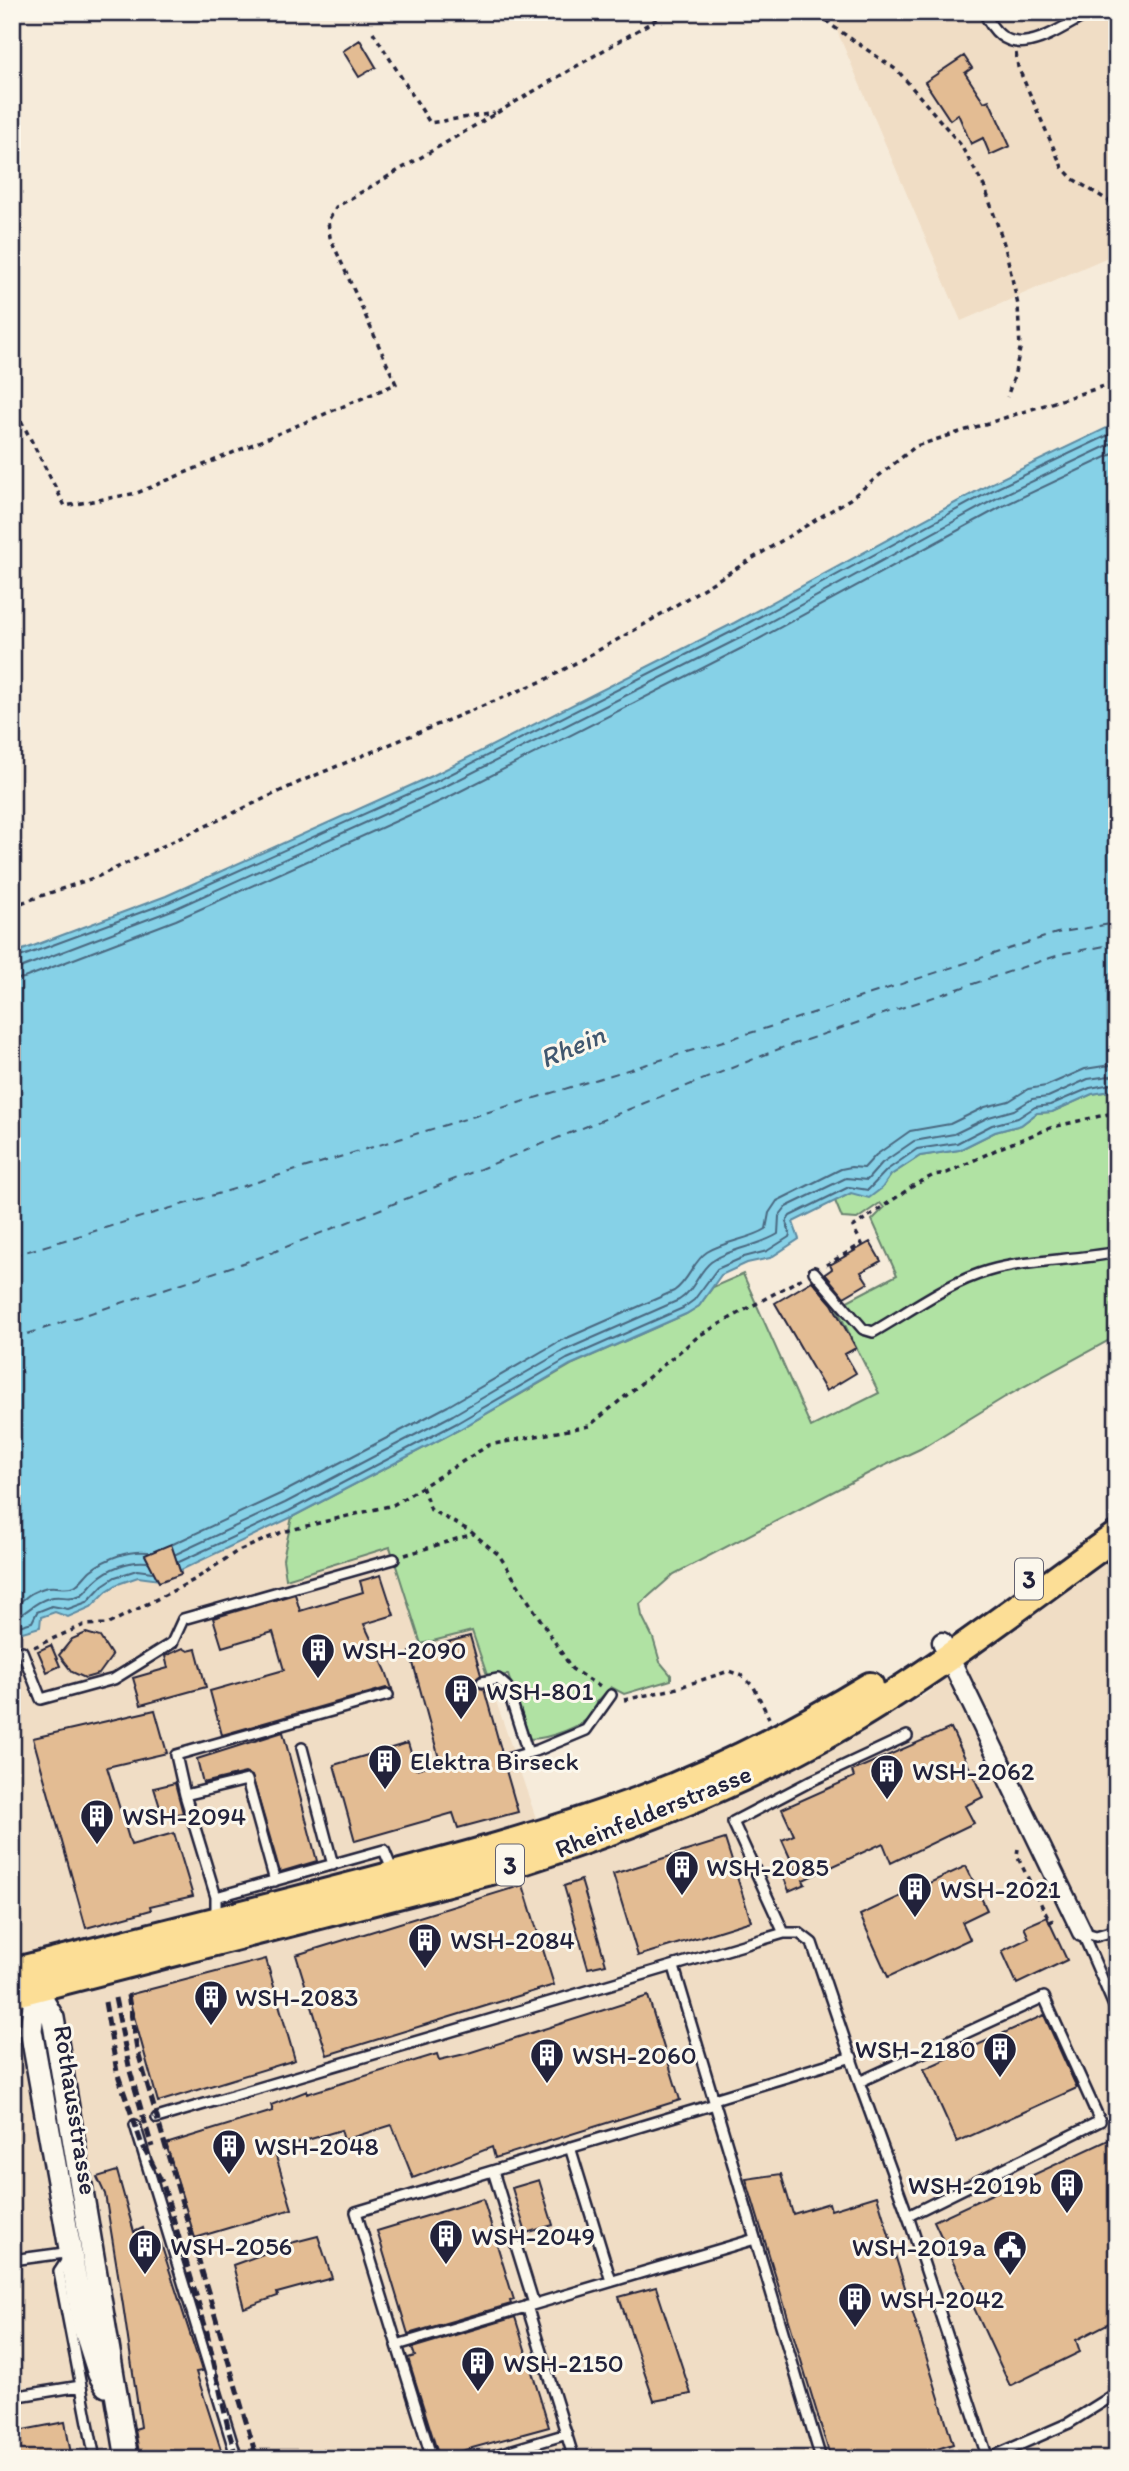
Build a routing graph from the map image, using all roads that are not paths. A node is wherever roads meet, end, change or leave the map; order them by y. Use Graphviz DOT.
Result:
graph roads {
  1 [pos="984,12"];
  2 [pos="1091,12"];
  3 [pos="1117,1252"];
  4 [pos="814,1272"];
  5 [pos="1117,1515"];
  6 [pos="1117,1535"];
  7 [pos="394,1559"];
  8 [pos="946,1649"];
  9 [pos="22,1651"];
  10 [pos="482,1682"];
  11 [pos="388,1695"];
  12 [pos="611,1695"];
  13 [pos="907,1736"];
  14 [pos="302,1748"];
  15 [pos="528,1754"];
  16 [pos="504,1760"];
  17 [pos="185,1795"];
  18 [pos="333,1865"];
  19 [pos="275,1881"];
  20 [pos="397,1885"];
  21 [pos="216,1909"];
  22 [pos="1117,1930"];
  23 [pos="1082,1932"];
  24 [pos="784,1933"];
  25 [pos="674,1966"];
  26 [pos="23,1980"];
  27 [pos="1117,2013"];
  28 [pos="852,2057"];
  29 [pos="859,2082"];
  30 [pos="715,2101"];
  31 [pos="157,2118"];
  32 [pos="135,2125"];
  33 [pos="570,2147"];
  34 [pos="493,2171"];
  35 [pos="908,2216"];
  36 [pos="755,2239"];
  37 [pos="82,2250"];
  38 [pos="12,2260"];
  39 [pos="611,2281"];
  40 [pos="531,2305"];
  41 [pos="397,2344"];
  42 [pos="81,2386"];
  43 [pos="1117,2393"];
  44 [pos="12,2397"];
  45 [pos="567,2434"];
  46 [pos="1017,2447"];
  47 [pos="95,2459"];
  48 [pos="127,2459"];
  49 [pos="237,2459"];
  50 [pos="432,2459"];
  51 [pos="482,2459"];
  52 [pos="575,2459"];
  53 [pos="821,2459"];
  54 [pos="987,2459"];
  55 [pos="1021,2459"];
  1 -- 2 [label="lane"];
  3 -- 4 [label="lane"];
  5 -- 8 [label="main road, Rheinfelderstrasse / 3"];
  6 -- 8 [label="main road, Rheinfelderstrasse / 3"];
  7 -- 9 [label="lane"];
  8 -- 20 [label="main road, Rheinfelderstrasse / 3"];
  8 -- 20 [label="main road, Rheinfelderstrasse / 3"];
  8 -- 23 [label="street"];
  10 -- 15 [label="lane"];
  11 -- 17 [label="lane"];
  12 -- 15 [label="lane"];
  13 -- 24 [label="lane"];
  14 -- 18 [label="lane"];
  15 -- 16 [label="lane"];
  17 -- 19 [label="lane"];
  17 -- 21 [label="lane"];
  18 -- 19 [label="lane"];
  18 -- 20 [label="lane"];
  19 -- 21 [label="lane"];
  20 -- 21 [label="main road, Rheinfelderstrasse / 3"];
  20 -- 26 [label="main road, Rheinfelderstrasse / 3"];
  21 -- 26 [label="main road, Rheinfelderstrasse / 3"];
  22 -- 23 [label="lane"];
  23 -- 27 [label="lane"];
  24 -- 25 [label="lane"];
  24 -- 28 [label="lane"];
  25 -- 30 [label="lane"];
  25 -- 31 [label="lane"];
  26 -- 37 [label="street, Rothausstrasse"];
  28 -- 29 [label="lane"];
  28 -- 30 [label="lane"];
  29 -- 35 [label="lane"];
  29 -- 35 [label="lane"];
  30 -- 33 [label="lane"];
  30 -- 36 [label="lane"];
  32 -- 49 [label="lane"];
  33 -- 34 [label="lane"];
  33 -- 39 [label="lane"];
  34 -- 40 [label="lane"];
  34 -- 41 [label="lane"];
  35 -- 54 [label="lane"];
  36 -- 39 [label="lane"];
  36 -- 53 [label="lane"];
  37 -- 38 [label="lane"];
  37 -- 42 [label="lane"];
  37 -- 48 [label="street, Rothausstrasse"];
  39 -- 40 [label="lane"];
  40 -- 41 [label="lane"];
  40 -- 45 [label="lane"];
  41 -- 50 [label="lane"];
  42 -- 44 [label="lane"];
  42 -- 47 [label="lane"];
  43 -- 46 [label="lane"];
  45 -- 51 [label="lane"];
  45 -- 52 [label="lane"];
  46 -- 54 [label="lane"];
  46 -- 55 [label="lane"];
}
